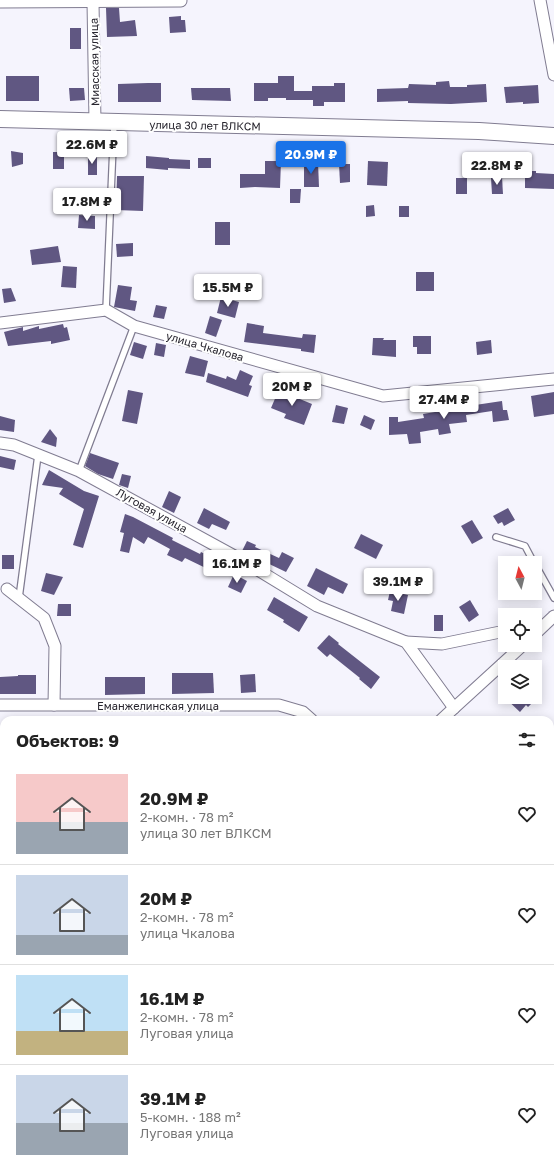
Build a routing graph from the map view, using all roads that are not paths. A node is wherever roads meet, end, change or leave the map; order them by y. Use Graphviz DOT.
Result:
graph roads {
  1 [pos="181,0"];
  2 [pos="540,0"];
  3 [pos="93,1"];
  4 [pos="0,2"];
  5 [pos="554,75"];
  6 [pos="0,119"];
  7 [pos="95,122"];
  8 [pos="114,123"];
  9 [pos="554,136"];
  10 [pos="106,310"];
  11 [pos="0,323"];
  12 [pos="134,326"];
  13 [pos="554,379"];
  14 [pos="0,443"];
  15 [pos="38,455"];
  16 [pos="79,471"];
  17 [pos="496,537"];
  18 [pos="531,556"];
  19 [pos="542,577"];
  20 [pos="7,589"];
  21 [pos="19,598"];
  22 [pos="554,598"];
  23 [pos="550,620"];
  24 [pos="542,627"];
  25 [pos="498,632"];
  26 [pos="406,642"];
  27 [pos="516,652"];
  28 [pos="0,705"];
  29 [pos="54,705"];
  30 [pos="308,716"];
  31 [pos="449,716"];
  1 -- 3 [label="street, Миасская улица"];
  2 -- 5 [label="street"];
  3 -- 4 [label="street, Миасская улица"];
  3 -- 7 [label="street, Миасская улица"];
  6 -- 7 [label="main road, улица 30 лет ВЛКСМ"];
  7 -- 8 [label="main road, улица 30 лет ВЛКСМ"];
  8 -- 9 [label="main road, улица 30 лет ВЛКСМ"];
  8 -- 10 [label="lane"];
  10 -- 11 [label="street"];
  10 -- 12 [label="street, улица Чкалова"];
  12 -- 13 [label="street, улица Чкалова"];
  12 -- 16 [label="lane"];
  14 -- 15 [label="street, Луговая улица"];
  15 -- 16 [label="street, Луговая улица"];
  15 -- 21 [label="lane"];
  16 -- 26 [label="street, Луговая улица"];
  17 -- 18 [label="lane"];
  19 -- 22 [label="lane"];
  20 -- 21 [label="street"];
  21 -- 29 [label="street"];
  23 -- 24 [label="street"];
  25 -- 26 [label="street, Луговая улица"];
  26 -- 31 [label="street"];
  27 -- 31 [label="street"];
  28 -- 29 [label="street, Еманжелинская улица"];
  29 -- 30 [label="street, Еманжелинская улица"];
}
